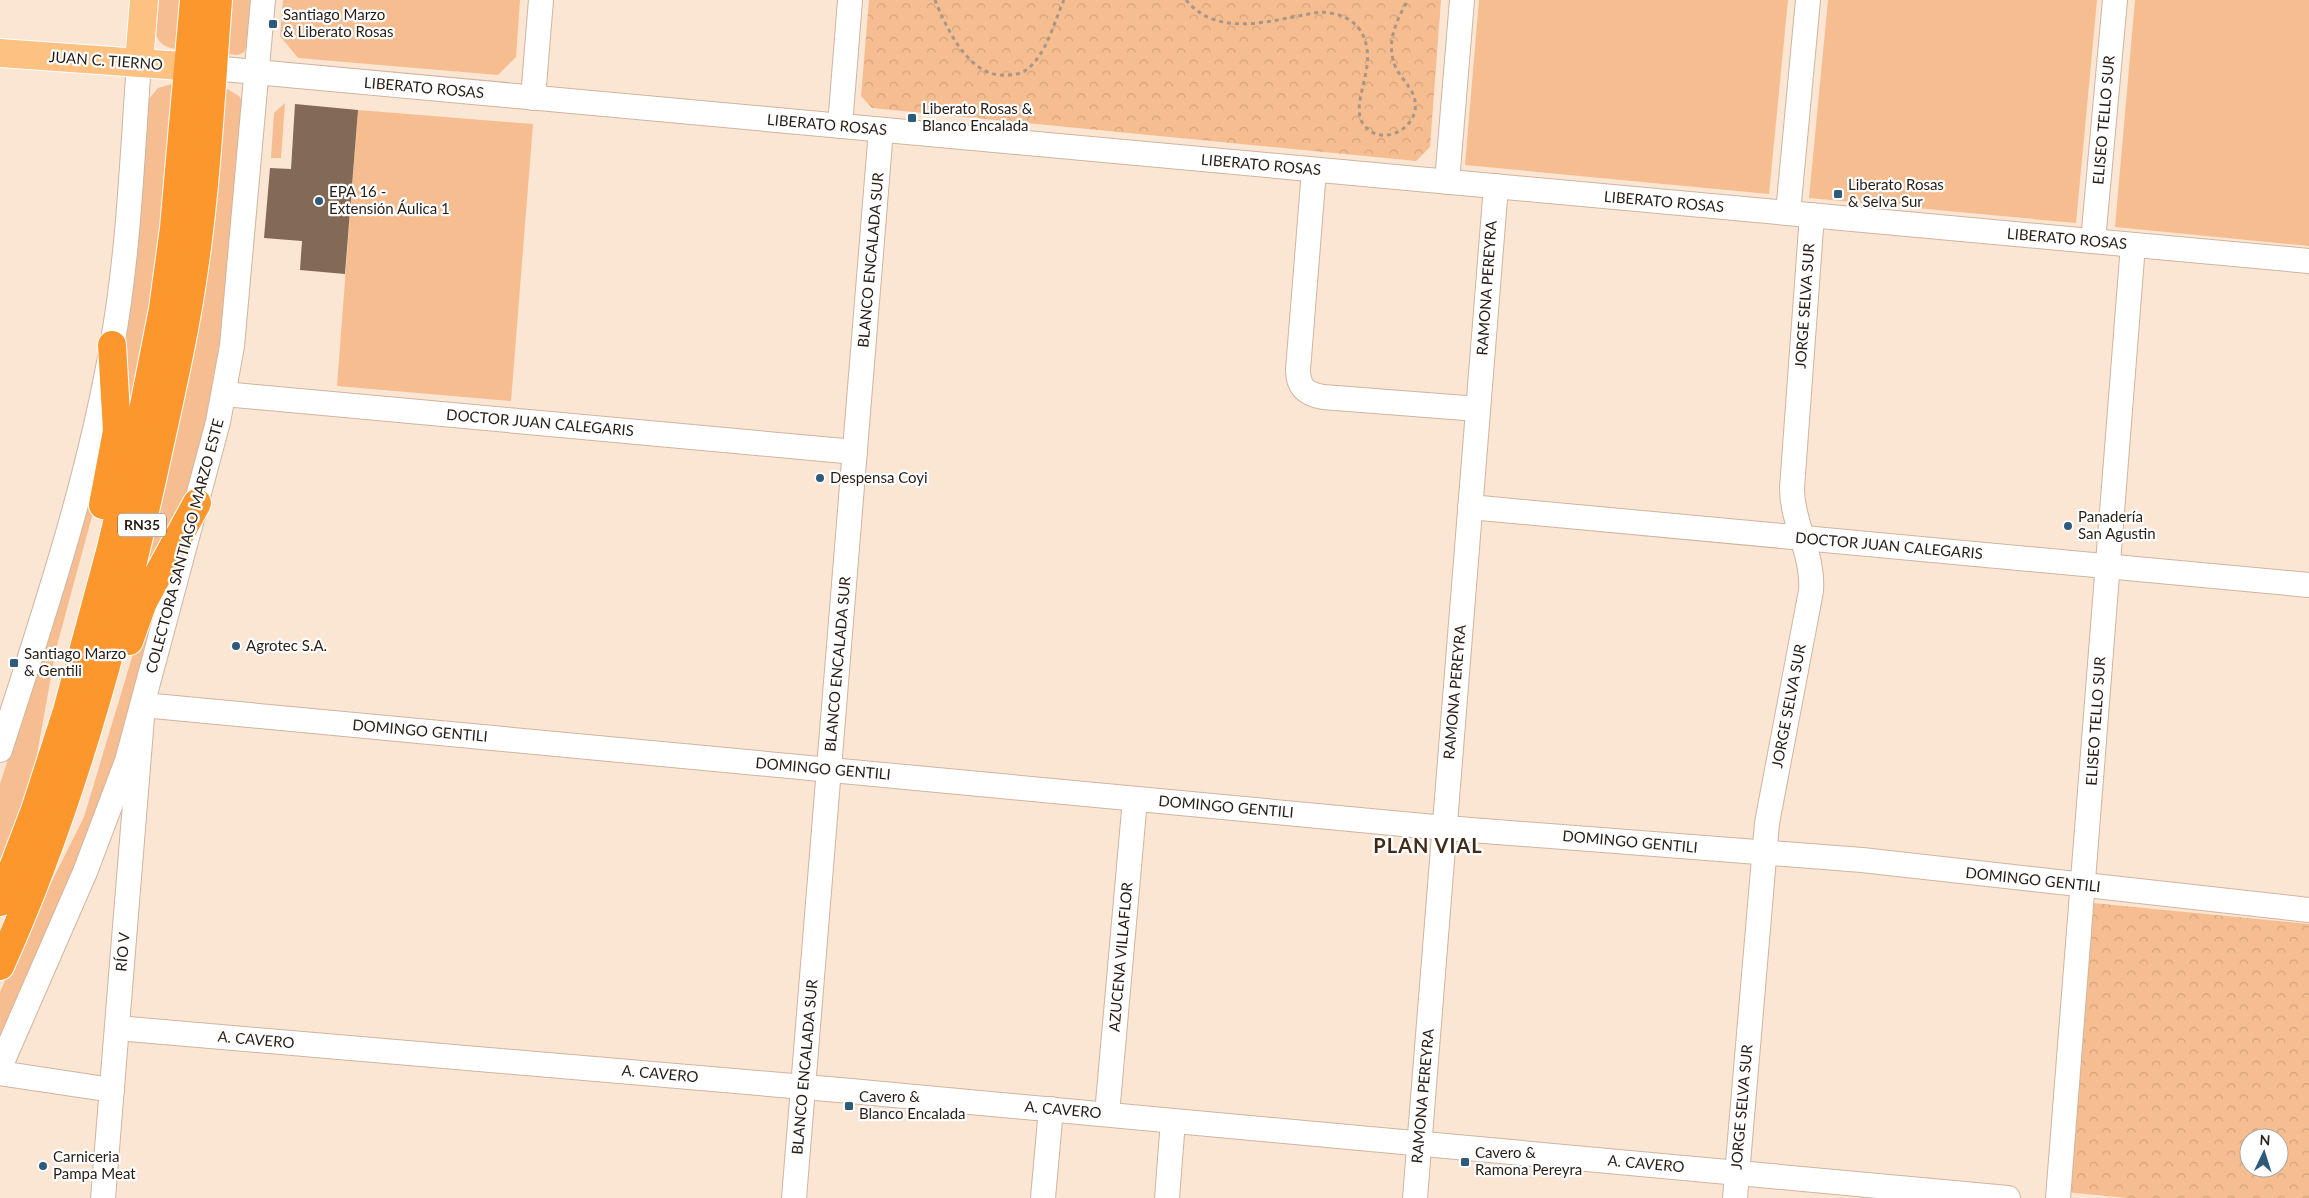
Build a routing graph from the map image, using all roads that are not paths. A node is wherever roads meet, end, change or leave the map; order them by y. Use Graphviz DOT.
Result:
graph roads {
  1 [pos="144,0"];
  2 [pos="194,0"];
  3 [pos="218,0"];
  4 [pos="263,0"];
  5 [pos="541,0"];
  6 [pos="850,0"];
  7 [pos="1462,0"];
  8 [pos="1808,0"];
  9 [pos="2115,0"];
  10 [pos="0,53"];
  11 [pos="139,63"];
  12 [pos="201,68"];
  13 [pos="258,73"];
  14 [pos="533,98"];
  15 [pos="840,126"];
  16 [pos="881,130"];
  17 [pos="1314,170"];
  18 [pos="1447,182"];
  19 [pos="1496,186"];
  20 [pos="1788,213"];
  21 [pos="1812,215"];
  22 [pos="2093,241"];
  23 [pos="2133,245"];
  24 [pos="2309,261"];
  25 [pos="112,345"];
  26 [pos="224,394"];
  27 [pos="1478,409"];
  28 [pos="855,452"];
  29 [pos="197,503"];
  30 [pos="1470,507"];
  31 [pos="1802,538"];
  32 [pos="2108,566"];
  33 [pos="2309,585"];
  34 [pos="9,692"];
  35 [pos="143,705"];
  36 [pos="0,750"];
  37 [pos="55,751"];
  38 [pos="829,770"];
  39 [pos="1135,799"];
  40 [pos="1445,828"];
  41 [pos="1764,853"];
  42 [pos="2083,885"];
  43 [pos="0,902"];
  44 [pos="2309,910"];
  45 [pos="4,956"];
  46 [pos="117,1028"];
  47 [pos="0,1066"];
  48 [pos="0,1073"];
  49 [pos="803,1087"];
  50 [pos="112,1090"];
  51 [pos="1051,1110"];
  52 [pos="1107,1114"];
  53 [pos="1173,1121"];
  54 [pos="1420,1143"];
  55 [pos="1737,1173"];
  56 [pos="103,1198"];
  57 [pos="794,1198"];
  58 [pos="1043,1198"];
  59 [pos="1167,1198"];
  60 [pos="1415,1198"];
  61 [pos="1735,1198"];
  62 [pos="2008,1198"];
  63 [pos="2058,1198"];
  1 -- 11 [label="main road"];
  2 -- 12 [label="highway, RN35"];
  3 -- 12 [label="highway, RN35"];
  4 -- 13 [label="street, COLECTORA SANTIAGO MARZO ESTE"];
  5 -- 14 [label="street"];
  6 -- 15 [label="street"];
  7 -- 18 [label="street"];
  8 -- 20 [label="street"];
  9 -- 22 [label="street, ELISEO TELLO SUR"];
  10 -- 11 [label="main road, JUAN C. TIERNO"];
  11 -- 12 [label="main road, JUAN C. TIERNO"];
  11 -- 25 [label="street"];
  12 -- 13 [label="street, LIBERATO ROSAS"];
  12 -- 37 [label="highway, RN35"];
  12 -- 45 [label="highway, RN35"];
  13 -- 14 [label="street, LIBERATO ROSAS"];
  13 -- 26 [label="street, COLECTORA SANTIAGO MARZO ESTE"];
  14 -- 15 [label="street, LIBERATO ROSAS"];
  15 -- 16 [label="street, LIBERATO ROSAS"];
  16 -- 17 [label="street, LIBERATO ROSAS"];
  16 -- 28 [label="street, BLANCO ENCALADA SUR"];
  17 -- 18 [label="street, LIBERATO ROSAS"];
  17 -- 27 [label="street"];
  18 -- 19 [label="street, LIBERATO ROSAS"];
  19 -- 20 [label="street, LIBERATO ROSAS"];
  19 -- 27 [label="street, RAMONA PEREYRA"];
  20 -- 21 [label="street, LIBERATO ROSAS"];
  21 -- 22 [label="street, LIBERATO ROSAS"];
  21 -- 31 [label="street, JORGE SELVA SUR"];
  22 -- 23 [label="street, LIBERATO ROSAS"];
  23 -- 24 [label="street, LIBERATO ROSAS"];
  23 -- 32 [label="street, ELISEO TELLO SUR"];
  25 -- 34 [label="street"];
  25 -- 37 [label="highway"];
  26 -- 28 [label="street, DOCTOR JUAN CALEGARIS"];
  26 -- 29 [label="street, COLECTORA SANTIAGO MARZO ESTE"];
  27 -- 30 [label="street, RAMONA PEREYRA"];
  28 -- 38 [label="street, BLANCO ENCALADA SUR"];
  29 -- 35 [label="street, COLECTORA SANTIAGO MARZO ESTE"];
  29 -- 45 [label="highway"];
  30 -- 31 [label="street, DOCTOR JUAN CALEGARIS"];
  30 -- 40 [label="street, RAMONA PEREYRA"];
  31 -- 32 [label="street, DOCTOR JUAN CALEGARIS"];
  31 -- 41 [label="street, JORGE SELVA SUR"];
  32 -- 33 [label="street, DOCTOR JUAN CALEGARIS"];
  32 -- 42 [label="street, ELISEO TELLO SUR"];
  34 -- 36 [label="street"];
  35 -- 38 [label="street, DOMINGO GENTILI"];
  35 -- 46 [label="street, RÍO V"];
  35 -- 47 [label="street, COLECTORA SANTIAGO MARZO ESTE"];
  37 -- 43 [label="highway, RN35"];
  38 -- 39 [label="street, DOMINGO GENTILI"];
  38 -- 49 [label="street, BLANCO ENCALADA SUR"];
  39 -- 40 [label="street, DOMINGO GENTILI"];
  39 -- 52 [label="street, AZUCENA VILLAFLOR"];
  40 -- 41 [label="street, DOMINGO GENTILI"];
  40 -- 54 [label="street, RAMONA PEREYRA"];
  41 -- 42 [label="street, DOMINGO GENTILI"];
  41 -- 55 [label="street, JORGE SELVA SUR"];
  42 -- 44 [label="street, DOMINGO GENTILI"];
  42 -- 63 [label="street, ELISEO TELLO SUR"];
  46 -- 49 [label="street, A. CAVERO"];
  46 -- 50 [label="street, RÍO V"];
  48 -- 50 [label="street"];
  49 -- 51 [label="street, A. CAVERO"];
  49 -- 57 [label="street, BLANCO ENCALADA SUR"];
  50 -- 56 [label="street, RÍO V"];
  51 -- 52 [label="street, A. CAVERO"];
  51 -- 58 [label="street"];
  52 -- 53 [label="street, A. CAVERO"];
  53 -- 54 [label="street, A. CAVERO"];
  53 -- 59 [label="street"];
  54 -- 55 [label="street, A. CAVERO"];
  54 -- 60 [label="street, RAMONA PEREYRA"];
  55 -- 61 [label="street, JORGE SELVA SUR"];
  55 -- 62 [label="street, A. CAVERO"];
}
